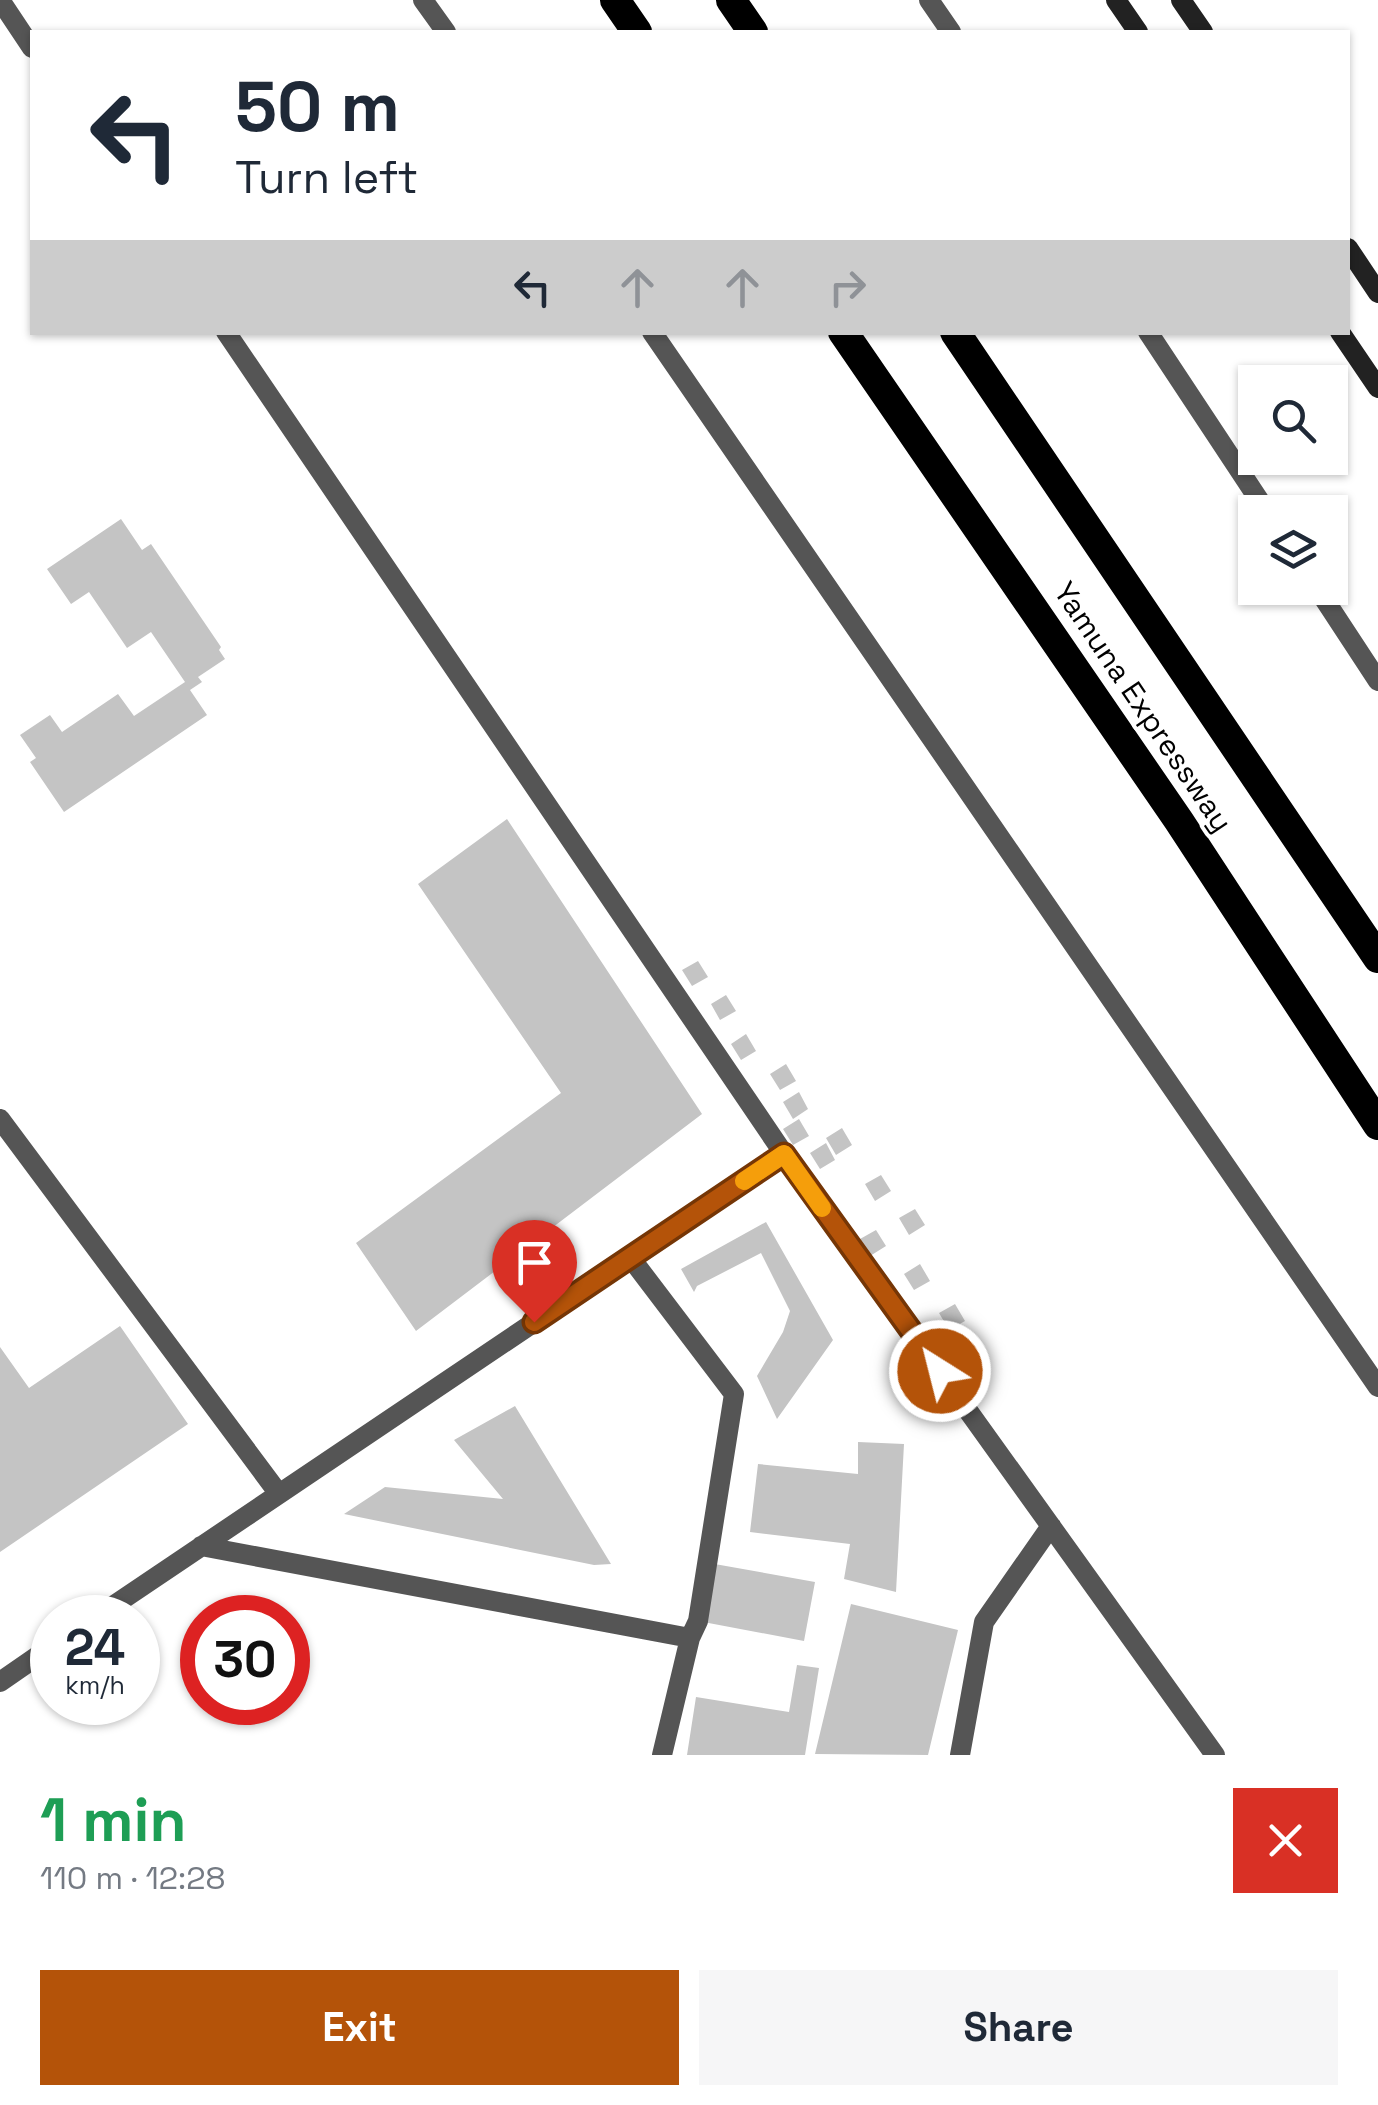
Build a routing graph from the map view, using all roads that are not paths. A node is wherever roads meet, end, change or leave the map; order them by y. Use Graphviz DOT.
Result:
graph roads {
  1 [pos="0,0"];
  2 [pos="424,0"];
  3 [pos="615,0"];
  4 [pos="731,0"];
  5 [pos="929,0"];
  6 [pos="1116,0"];
  7 [pos="1181,0"];
  8 [pos="445,30"];
  9 [pos="636,30"];
  10 [pos="752,30"];
  11 [pos="949,30"];
  12 [pos="1137,30"];
  13 [pos="1202,30"];
  14 [pos="30,45"];
  15 [pos="1350,251"];
  16 [pos="1378,293"];
  17 [pos="228,335"];
  18 [pos="654,335"];
  19 [pos="846,335"];
  20 [pos="957,335"];
  21 [pos="1150,335"];
  22 [pos="1342,335"];
  23 [pos="1378,388"];
  24 [pos="1256,495"];
  25 [pos="1327,605"];
  26 [pos="1378,681"];
  27 [pos="1378,958"];
  28 [pos="0,1119"];
  29 [pos="1378,1125"];
  30 [pos="784,1154"];
  31 [pos="630,1258"];
  32 [pos="1378,1387"];
  33 [pos="279,1494"];
  34 [pos="1050,1526"];
  35 [pos="201,1546"];
  36 [pos="130,1595"];
  37 [pos="690,1638"];
  38 [pos="30,1661"];
  39 [pos="0,1682"];
  40 [pos="662,1755"];
  41 [pos="960,1755"];
  42 [pos="1215,1755"];
  1 -- 14 [label="street"];
  2 -- 8 [label="street"];
  3 -- 9 [label="highway"];
  4 -- 10 [label="highway"];
  5 -- 11 [label="street"];
  6 -- 12 [label="main road"];
  7 -- 13 [label="main road"];
  15 -- 16 [label="main road"];
  17 -- 30 [label="street"];
  18 -- 32 [label="street"];
  19 -- 29 [label="highway, Yamuna Expressway"];
  20 -- 27 [label="highway, Yamuna Expressway"];
  21 -- 24 [label="street"];
  22 -- 23 [label="main road"];
  25 -- 26 [label="street"];
  28 -- 33 [label="street"];
  30 -- 31 [label="street"];
  30 -- 34 [label="street"];
  31 -- 33 [label="street"];
  31 -- 37 [label="street"];
  33 -- 35 [label="street"];
  34 -- 41 [label="street"];
  34 -- 42 [label="street"];
  35 -- 36 [label="street"];
  35 -- 37 [label="street"];
  37 -- 40 [label="street"];
  38 -- 39 [label="street"];
}
